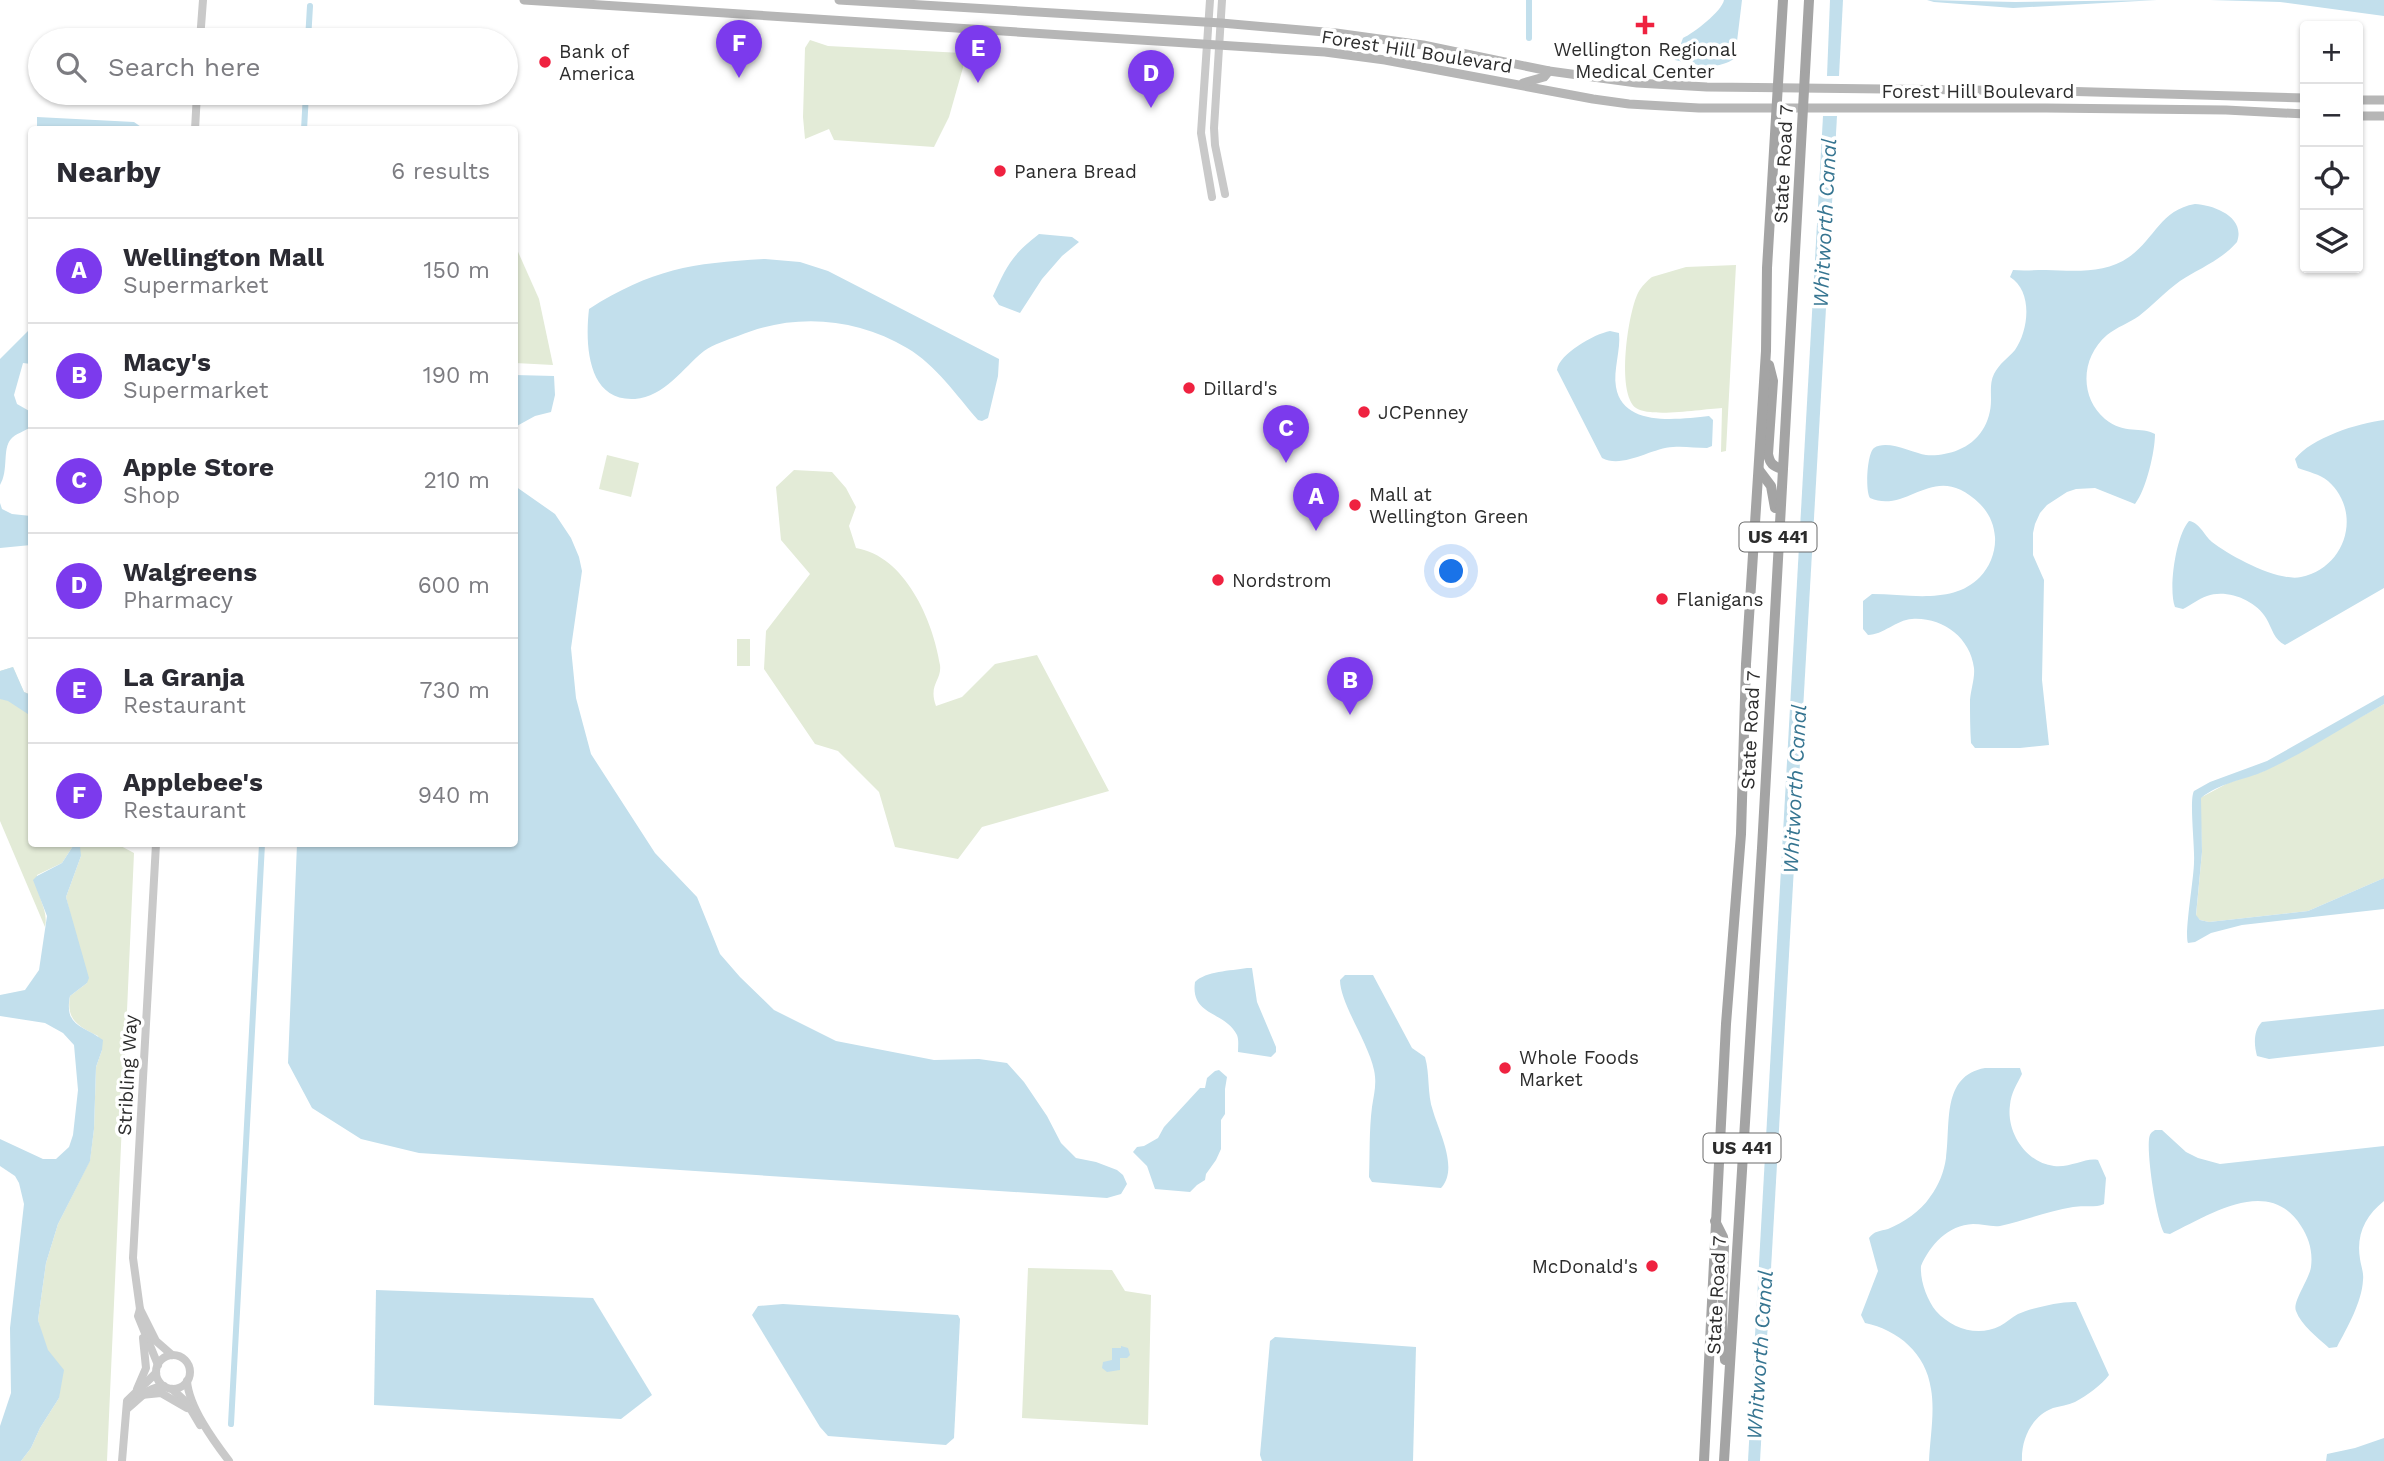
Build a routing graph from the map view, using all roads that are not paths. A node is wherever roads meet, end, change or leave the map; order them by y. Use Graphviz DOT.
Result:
graph roads {
  1 [pos="203,0"];
  2 [pos="524,0"];
  3 [pos="839,0"];
  4 [pos="1210,0"];
  5 [pos="1222,0"];
  6 [pos="1783,0"];
  7 [pos="1809,0"];
  8 [pos="1208,22"];
  9 [pos="1221,23"];
  10 [pos="201,28"];
  11 [pos="1205,45"];
  12 [pos="1219,46"];
  13 [pos="1549,71"];
  14 [pos="1518,84"];
  15 [pos="1778,87"];
  16 [pos="1805,88"];
  17 [pos="2300,98"];
  18 [pos="2363,100"];
  19 [pos="2384,100"];
  20 [pos="196,105"];
  21 [pos="1803,108"];
  22 [pos="1777,109"];
  23 [pos="2300,114"];
  24 [pos="2363,116"];
  25 [pos="2384,116"];
  26 [pos="195,126"];
  27 [pos="1225,194"];
  28 [pos="1212,197"];
  29 [pos="1766,351"];
  30 [pos="1782,469"];
  31 [pos="1759,470"];
  32 [pos="1779,537"];
  33 [pos="156,847"];
  34 [pos="1715,1221"];
  35 [pos="140,1309"];
  36 [pos="139,1321"];
  37 [pos="172,1355"];
  38 [pos="157,1369"];
  39 [pos="187,1381"];
  40 [pos="1728,1385"];
  41 [pos="168,1387"];
  42 [pos="138,1393"];
  43 [pos="191,1411"];
  44 [pos="210,1434"];
  45 [pos="122,1461"];
  46 [pos="229,1461"];
  47 [pos="1704,1461"];
  48 [pos="1724,1461"];
  1 -- 10 [label="street"];
  2 -- 11 [label="main road, Forest Hill Boulevard"];
  3 -- 8 [label="main road, Forest Hill Boulevard"];
  4 -- 8 [label="street"];
  5 -- 9 [label="street"];
  6 -- 15 [label="main road, State Road 7 / US 441"];
  7 -- 16 [label="main road, State Road 7 / US 441"];
  8 -- 9 [label="main road, Forest Hill Boulevard"];
  8 -- 11 [label="street"];
  9 -- 12 [label="street"];
  9 -- 13 [label="main road, Forest Hill Boulevard"];
  11 -- 12 [label="main road, Forest Hill Boulevard"];
  11 -- 28 [label="street"];
  12 -- 14 [label="main road, Forest Hill Boulevard"];
  12 -- 27 [label="street"];
  13 -- 14 [label="main road"];
  13 -- 15 [label="main road, Forest Hill Boulevard"];
  14 -- 22 [label="main road, Forest Hill Boulevard"];
  15 -- 16 [label="main road, Forest Hill Boulevard"];
  15 -- 22 [label="main road, State Road 7 / US 441"];
  16 -- 17 [label="main road, Forest Hill Boulevard"];
  16 -- 21 [label="main road, State Road 7 / US 441"];
  18 -- 19 [label="main road"];
  20 -- 26 [label="street"];
  21 -- 22 [label="main road, Forest Hill Boulevard"];
  21 -- 23 [label="main road, Forest Hill Boulevard"];
  21 -- 30 [label="main road, State Road 7 / US 441"];
  22 -- 29 [label="main road, State Road 7 / US 441"];
  24 -- 25 [label="main road"];
  29 -- 30 [label="main road"];
  29 -- 31 [label="main road, State Road 7 / US 441"];
  30 -- 32 [label="main road, State Road 7 / US 441"];
  31 -- 32 [label="main road"];
  31 -- 34 [label="main road, State Road 7 / US 441"];
  32 -- 40 [label="main road, State Road 7 / US 441"];
  33 -- 35 [label="street, Stribling Way"];
  34 -- 40 [label="main road"];
  34 -- 47 [label="main road, State Road 7 / US 441"];
  35 -- 36 [label="street, Stribling Way"];
  35 -- 37 [label="street, Stribling Way"];
  36 -- 38 [label="street, Stribling Way"];
  36 -- 42 [label="street"];
  37 -- 38 [label="street"];
  37 -- 39 [label="street"];
  38 -- 41 [label="street"];
  38 -- 42 [label="street"];
  39 -- 41 [label="street"];
  39 -- 44 [label="street"];
  40 -- 48 [label="main road, State Road 7 / US 441"];
  41 -- 42 [label="street"];
  41 -- 43 [label="street"];
  42 -- 43 [label="street"];
  42 -- 45 [label="street"];
  43 -- 44 [label="street"];
  44 -- 46 [label="street"];
}
